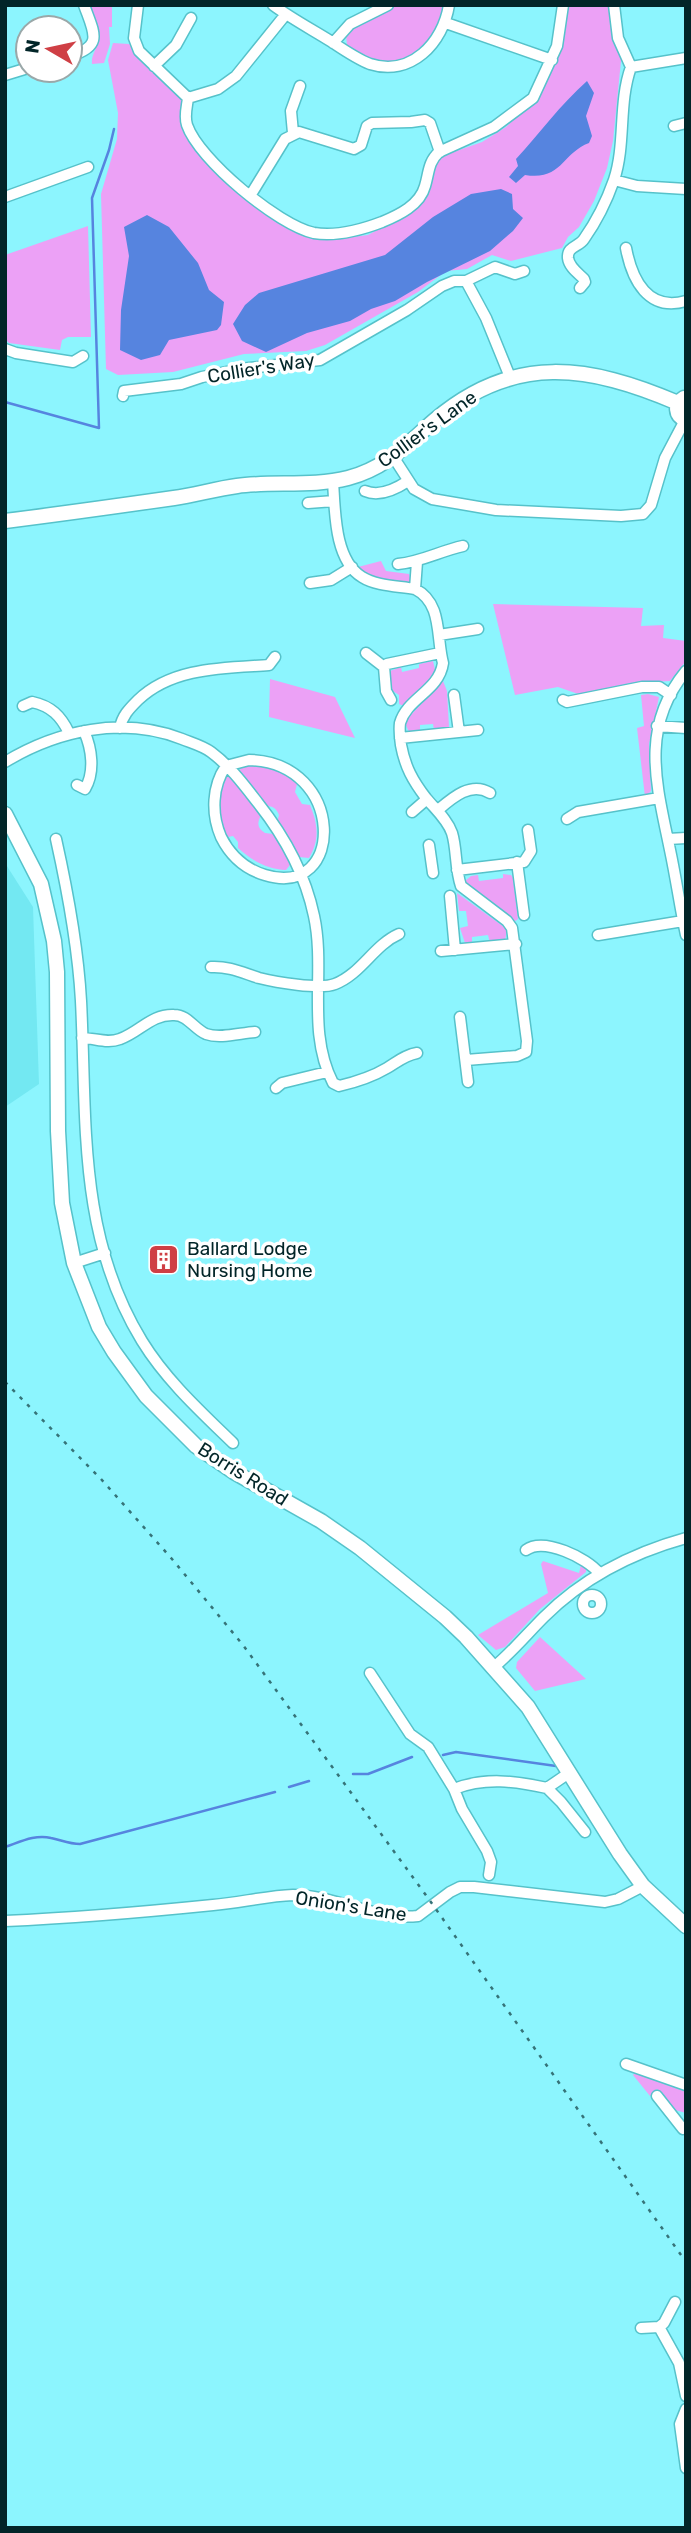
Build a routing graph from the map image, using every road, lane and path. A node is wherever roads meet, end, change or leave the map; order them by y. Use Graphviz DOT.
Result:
graph roads {
  1 [pos="84,5"];
  2 [pos="138,5"];
  3 [pos="273,5"];
  4 [pos="388,5"];
  5 [pos="449,5"];
  6 [pos="563,5"];
  7 [pos="614,5"];
  8 [pos="290,16"];
  9 [pos="191,18"];
  10 [pos="446,23"];
  11 [pos="333,43"];
  12 [pos="84,52"];
  13 [pos="686,58"];
  14 [pos="551,60"];
  15 [pos="154,66"];
  16 [pos="631,67"];
  17 [pos="300,86"];
  18 [pos="188,98"];
  19 [pos="293,133"];
  20 [pos="440,152"];
  21 [pos="89,169"];
  22 [pos="614,180"];
  23 [pos="686,189"];
  24 [pos="250,196"];
  25 [pos="5,197"];
  26 [pos="626,248"];
  27 [pos="524,271"];
  28 [pos="466,281"];
  29 [pos="580,288"];
  30 [pos="686,301"];
  31 [pos="5,349"];
  32 [pos="83,356"];
  33 [pos="510,377"];
  34 [pos="123,396"];
  35 [pos="682,400"];
  36 [pos="685,420"];
  37 [pos="394,458"];
  38 [pos="333,481"];
  39 [pos="408,481"];
  40 [pos="365,491"];
  41 [pos="334,501"];
  42 [pos="309,503"];
  43 [pos="5,521"];
  44 [pos="463,546"];
  45 [pos="417,562"];
  46 [pos="398,564"];
  47 [pos="352,568"];
  48 [pos="310,583"];
  49 [pos="415,589"];
  50 [pos="478,629"];
  51 [pos="439,635"];
  52 [pos="366,653"];
  53 [pos="440,653"];
  54 [pos="275,657"];
  55 [pos="384,667"];
  56 [pos="686,671"];
  57 [pos="454,695"];
  58 [pos="671,695"];
  59 [pos="563,700"];
  60 [pos="391,701"];
  61 [pos="23,706"];
  62 [pos="657,726"];
  63 [pos="120,728"];
  64 [pos="686,728"];
  65 [pos="478,730"];
  66 [pos="84,731"];
  67 [pos="458,732"];
  68 [pos="69,733"];
  69 [pos="400,738"];
  70 [pos="6,762"];
  71 [pos="226,766"];
  72 [pos="77,785"];
  73 [pos="490,793"];
  74 [pos="659,798"];
  75 [pos="427,799"];
  76 [pos="438,810"];
  77 [pos="412,812"];
  78 [pos="567,819"];
  79 [pos="7,820"];
  80 [pos="528,830"];
  81 [pos="686,838"];
  82 [pos="56,839"];
  83 [pos="668,839"];
  84 [pos="454,852"];
  85 [pos="517,862"];
  86 [pos="457,870"];
  87 [pos="300,872"];
  88 [pos="433,873"];
  89 [pos="450,896"];
  90 [pos="524,915"];
  91 [pos="683,921"];
  92 [pos="399,934"];
  93 [pos="597,935"];
  94 [pos="686,935"];
  95 [pos="516,944"];
  96 [pos="455,950"];
  97 [pos="441,951"];
  98 [pos="211,967"];
  99 [pos="319,987"];
  100 [pos="460,1017"];
  101 [pos="255,1032"];
  102 [pos="82,1038"];
  103 [pos="417,1053"];
  104 [pos="466,1060"];
  105 [pos="327,1072"];
  106 [pos="468,1082"];
  107 [pos="276,1088"];
  108 [pos="104,1253"];
  109 [pos="74,1263"];
  110 [pos="233,1443"];
  111 [pos="686,1538"];
  112 [pos="526,1550"];
  113 [pos="599,1573"];
  114 [pos="494,1667"];
  115 [pos="370,1672"];
  116 [pos="569,1773"];
  117 [pos="547,1788"];
  118 [pos="454,1789"];
  119 [pos="585,1832"];
  120 [pos="489,1875"];
  121 [pos="643,1886"];
  122 [pos="5,1921"];
  123 [pos="686,1926"];
  124 [pos="626,2064"];
  125 [pos="686,2085"];
  126 [pos="657,2096"];
  127 [pos="685,2129"];
  128 [pos="675,2302"];
  129 [pos="659,2327"];
  130 [pos="641,2329"];
  131 [pos="686,2396"];
  132 [pos="686,2409"];
  133 [pos="686,2468"];
  1 -- 12 [label="street"];
  2 -- 15 [label="street"];
  3 -- 8 [label="street"];
  4 -- 11 [label="street"];
  5 -- 10 [label="street"];
  6 -- 14 [label="street"];
  7 -- 16 [label="street"];
  8 -- 11 [label="street"];
  8 -- 18 [label="street"];
  9 -- 15 [label="street"];
  10 -- 11 [label="street"];
  10 -- 14 [label="street"];
  13 -- 16 [label="street"];
  14 -- 20 [label="street"];
  15 -- 18 [label="street"];
  16 -- 22 [label="street"];
  17 -- 19 [label="street"];
  18 -- 24 [label="street"];
  19 -- 20 [label="street"];
  19 -- 24 [label="street"];
  20 -- 24 [label="street"];
  21 -- 25 [label="street"];
  22 -- 23 [label="street"];
  22 -- 29 [label="street"];
  26 -- 30 [label="street"];
  27 -- 28 [label="street, Collier's Way"];
  28 -- 33 [label="street"];
  28 -- 34 [label="street, Collier's Way"];
  31 -- 32 [label="street"];
  33 -- 35 [label="street, Collier's Lane"];
  33 -- 37 [label="street, Collier's Lane"];
  35 -- 36 [label="street"];
  36 -- 39 [label="street"];
  37 -- 38 [label="street, Collier's Lane"];
  37 -- 39 [label="street"];
  38 -- 41 [label="street"];
  38 -- 43 [label="street, Collier's Lane"];
  39 -- 40 [label="street"];
  41 -- 42 [label="street"];
  41 -- 47 [label="street"];
  44 -- 45 [label="street"];
  45 -- 46 [label="street"];
  45 -- 49 [label="street"];
  47 -- 48 [label="street"];
  47 -- 49 [label="street"];
  49 -- 51 [label="street"];
  50 -- 51 [label="street"];
  51 -- 53 [label="street"];
  52 -- 55 [label="street"];
  53 -- 55 [label="street"];
  53 -- 69 [label="street"];
  54 -- 63 [label="street"];
  55 -- 60 [label="street"];
  56 -- 58 [label="street"];
  57 -- 67 [label="street"];
  58 -- 59 [label="street"];
  58 -- 62 [label="street"];
  61 -- 68 [label="street"];
  62 -- 64 [label="street"];
  62 -- 74 [label="street"];
  63 -- 66 [label="street"];
  63 -- 71 [label="street"];
  65 -- 67 [label="street"];
  66 -- 68 [label="street"];
  66 -- 72 [label="street"];
  67 -- 69 [label="street"];
  68 -- 70 [label="street"];
  69 -- 75 [label="street"];
  71 -- 87 [label="street"];
  71 -- 87 [label="street"];
  71 -- 87 [label="street"];
  73 -- 76 [label="street"];
  74 -- 78 [label="street"];
  74 -- 83 [label="street"];
  75 -- 76 [label="street"];
  75 -- 77 [label="street"];
  76 -- 84 [label="street"];
  79 -- 109 [label="street, Borris Road"];
  80 -- 85 [label="street"];
  81 -- 83 [label="street"];
  82 -- 102 [label="street"];
  83 -- 91 [label="street"];
  84 -- 86 [label="street"];
  84 -- 88 [label="street"];
  85 -- 86 [label="street"];
  85 -- 90 [label="street"];
  86 -- 95 [label="street"];
  87 -- 99 [label="street"];
  89 -- 96 [label="street"];
  91 -- 93 [label="street"];
  91 -- 94 [label="street"];
  92 -- 99 [label="street"];
  95 -- 96 [label="street"];
  95 -- 104 [label="street"];
  96 -- 97 [label="street"];
  98 -- 99 [label="street"];
  99 -- 105 [label="street"];
  100 -- 104 [label="street"];
  101 -- 102 [label="street"];
  102 -- 108 [label="street"];
  103 -- 105 [label="street"];
  104 -- 106 [label="street"];
  105 -- 107 [label="street"];
  108 -- 109 [label="street"];
  108 -- 110 [label="street"];
  109 -- 114 [label="street, Borris Road"];
  111 -- 113 [label="street"];
  112 -- 113 [label="street"];
  113 -- 114 [label="street"];
  114 -- 116 [label="street, Borris Road"];
  115 -- 118 [label="street"];
  116 -- 117 [label="street"];
  116 -- 121 [label="street, Borris Road"];
  117 -- 118 [label="street"];
  117 -- 119 [label="street"];
  118 -- 120 [label="street"];
  121 -- 122 [label="street, Onion's Lane"];
  121 -- 123 [label="street, Borris Road"];
  124 -- 125 [label="street"];
  126 -- 127 [label="street"];
  128 -- 129 [label="street"];
  129 -- 130 [label="street"];
  129 -- 131 [label="street"];
  132 -- 133 [label="street"];
}
